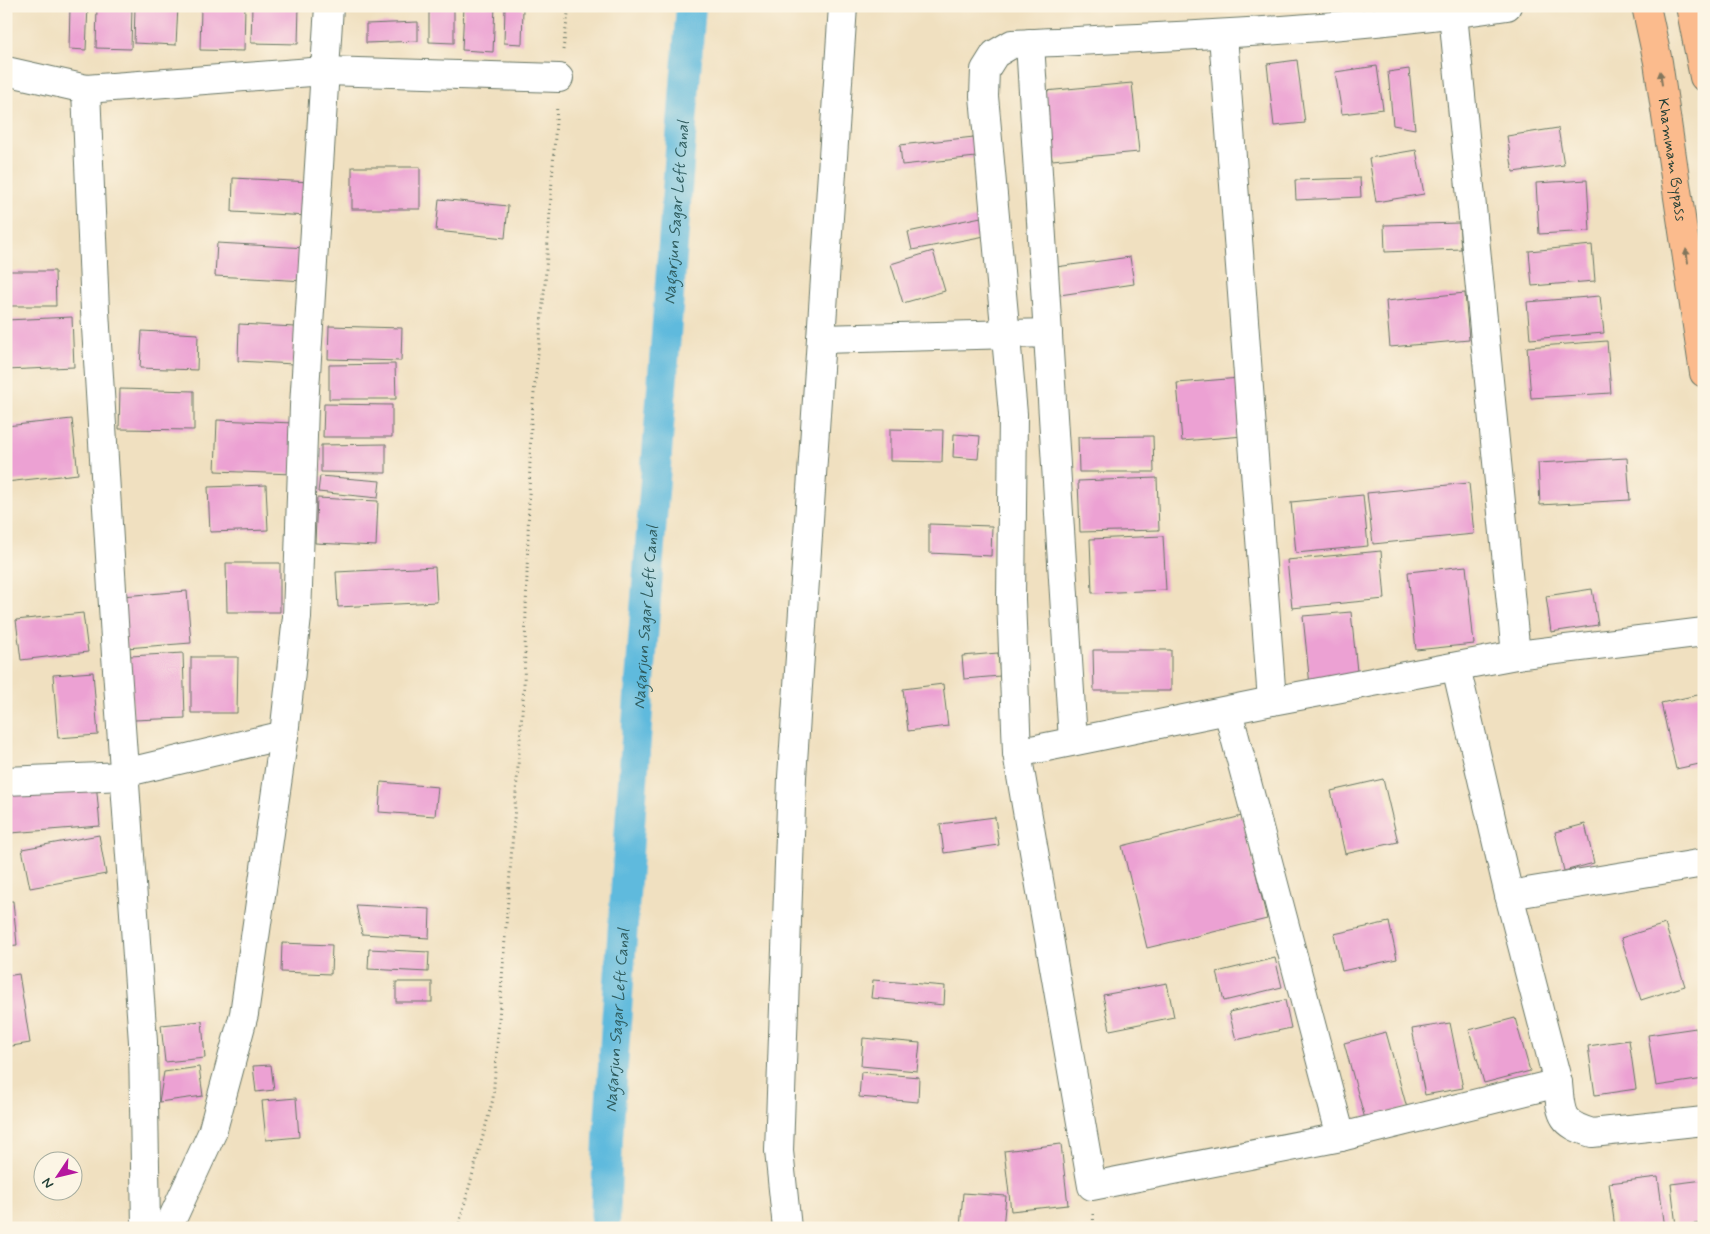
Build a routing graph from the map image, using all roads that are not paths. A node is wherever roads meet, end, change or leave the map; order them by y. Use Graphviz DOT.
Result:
graph roads {
  1 [pos="329,6"];
  2 [pos="843,6"];
  3 [pos="1507,6"];
  4 [pos="1646,6"];
  5 [pos="1690,6"];
  6 [pos="1454,14"];
  7 [pos="1223,35"];
  8 [pos="1030,43"];
  9 [pos="6,71"];
  10 [pos="325,72"];
  11 [pos="1704,76"];
  12 [pos="559,78"];
  13 [pos="86,90"];
  14 [pos="1048,333"];
  15 [pos="1005,335"];
  16 [pos="821,339"];
  17 [pos="1704,373"];
  18 [pos="1704,632"];
  19 [pos="1516,655"];
  20 [pos="1456,667"];
  21 [pos="1272,701"];
  22 [pos="1228,711"];
  23 [pos="284,735"];
  24 [pos="1073,741"];
  25 [pos="1017,753"];
  26 [pos="124,775"];
  27 [pos="6,781"];
  28 [pos="1704,863"];
  29 [pos="1510,895"];
  30 [pos="1558,1083"];
  31 [pos="1704,1121"];
  32 [pos="1341,1137"];
  33 [pos="146,1228"];
  34 [pos="168,1228"];
  35 [pos="787,1228"];
  1 -- 10 [label="street"];
  2 -- 16 [label="street"];
  3 -- 6 [label="street"];
  17 -- 4 [label="highway, Khammam Bypass, one-way"];
  5 -- 11 [label="highway"];
  6 -- 7 [label="street"];
  6 -- 19 [label="street"];
  7 -- 8 [label="street"];
  7 -- 21 [label="street"];
  8 -- 14 [label="street"];
  8 -- 15 [label="street"];
  9 -- 13 [label="street"];
  10 -- 12 [label="street"];
  10 -- 13 [label="street"];
  10 -- 23 [label="street"];
  13 -- 26 [label="street"];
  14 -- 15 [label="street"];
  14 -- 24 [label="street"];
  15 -- 16 [label="street"];
  15 -- 25 [label="street"];
  16 -- 35 [label="street"];
  18 -- 19 [label="street"];
  19 -- 20 [label="street"];
  20 -- 21 [label="street"];
  20 -- 29 [label="street"];
  21 -- 22 [label="street"];
  22 -- 24 [label="street"];
  22 -- 32 [label="street"];
  23 -- 26 [label="street"];
  23 -- 34 [label="street"];
  24 -- 25 [label="street"];
  25 -- 32 [label="street"];
  26 -- 27 [label="street"];
  26 -- 33 [label="street"];
  28 -- 29 [label="street"];
  29 -- 30 [label="street"];
  30 -- 31 [label="street"];
  30 -- 32 [label="street"];
}
